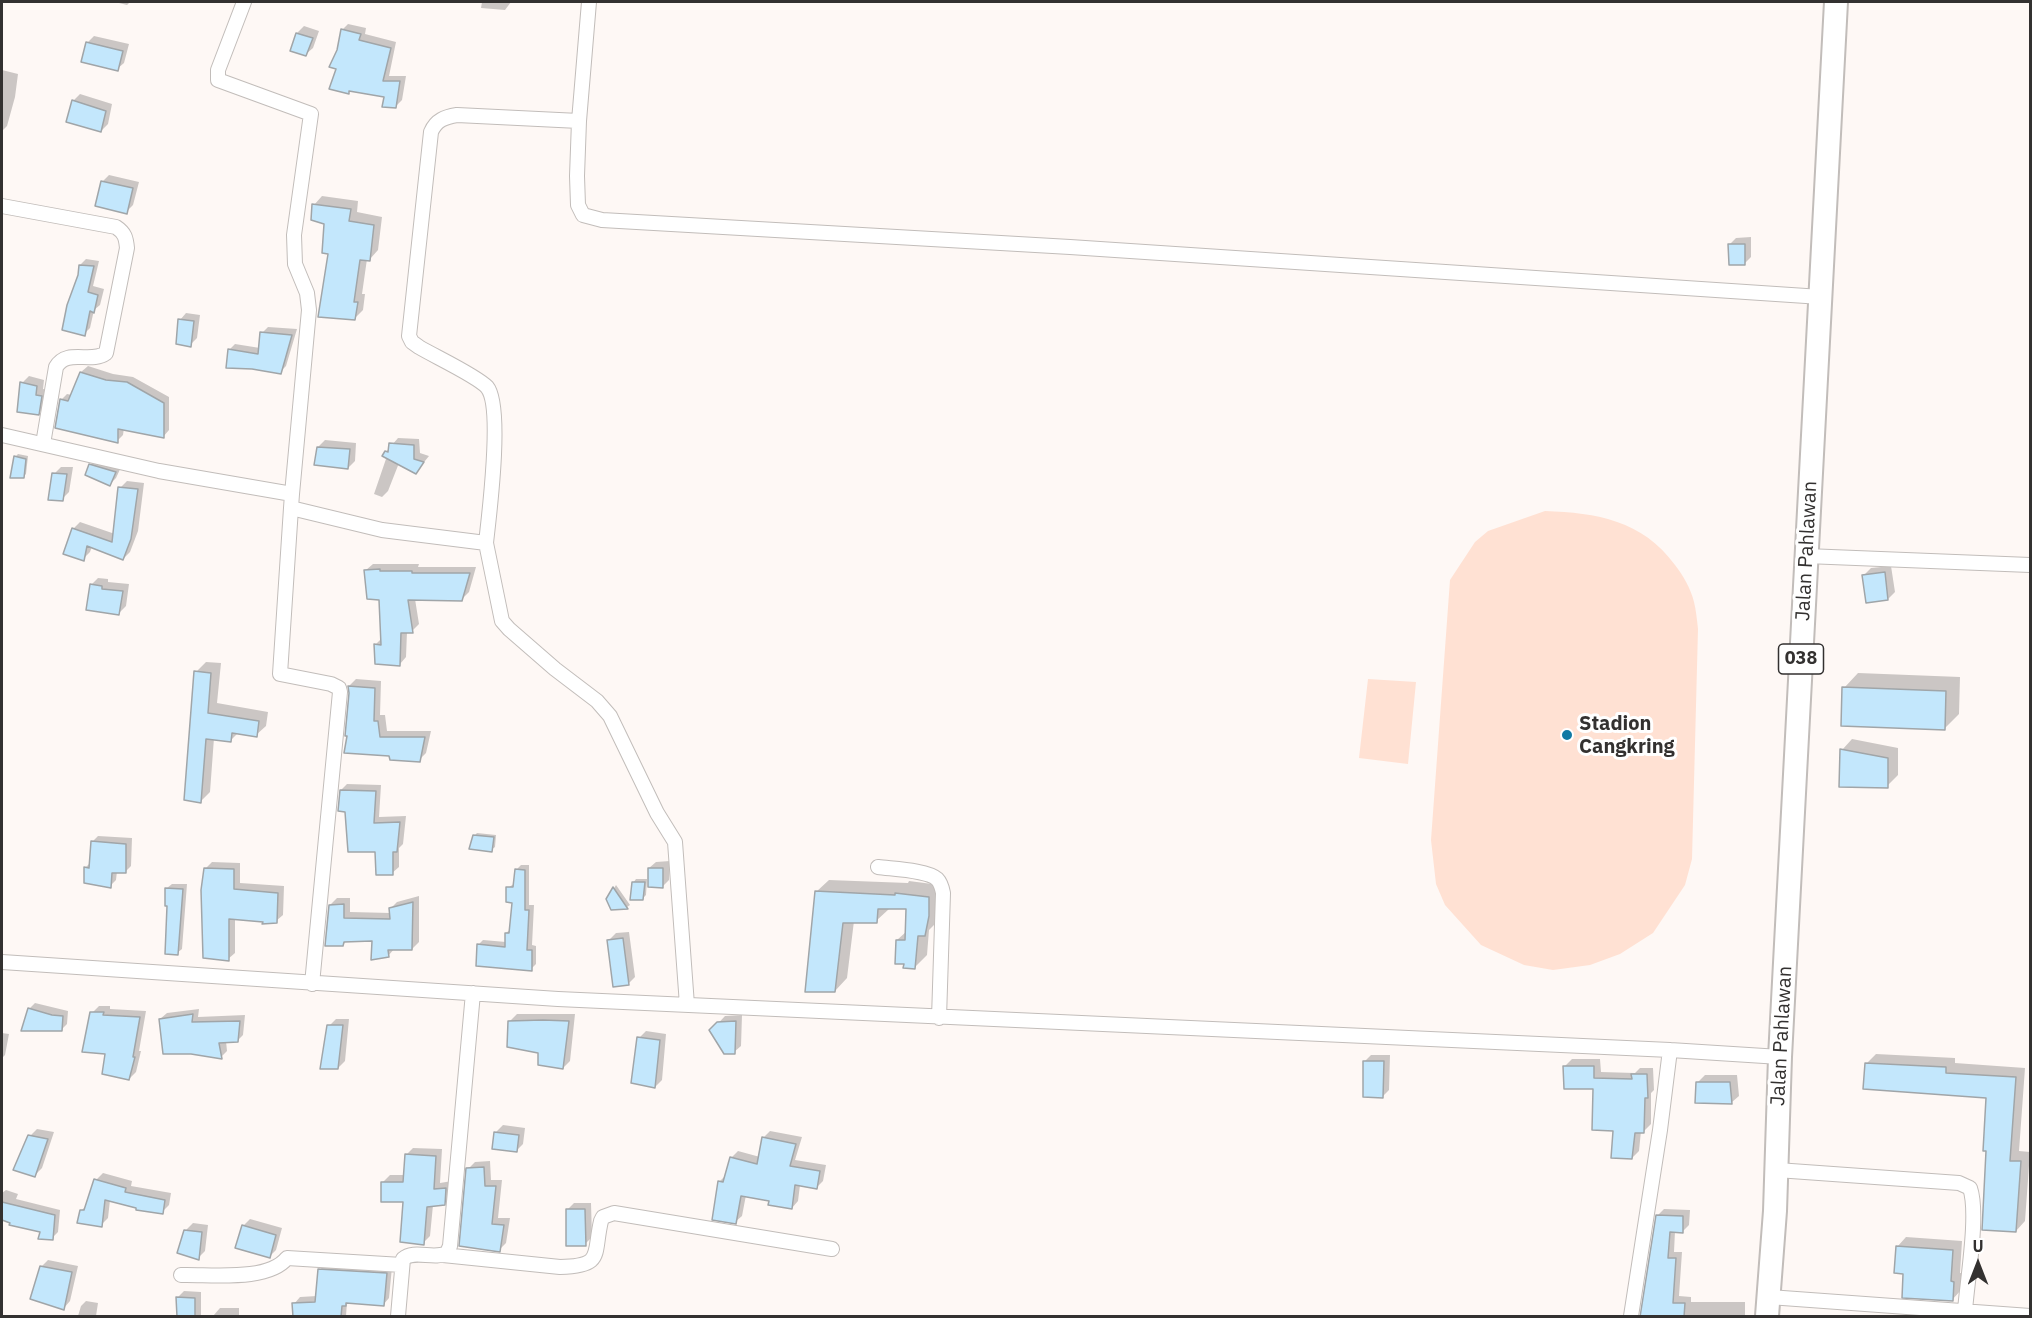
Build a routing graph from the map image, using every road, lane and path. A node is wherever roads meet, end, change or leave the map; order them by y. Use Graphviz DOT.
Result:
graph roads {
  1 [pos="244,2"];
  2 [pos="589,2"];
  3 [pos="1836,2"];
  4 [pos="579,121"];
  5 [pos="2,206"];
  6 [pos="1821,297"];
  7 [pos="2,435"];
  8 [pos="43,444"];
  9 [pos="292,494"];
  10 [pos="291,508"];
  11 [pos="486,543"];
  12 [pos="1806,556"];
  13 [pos="2031,565"];
  14 [pos="878,867"];
  15 [pos="2,962"];
  16 [pos="312,984"];
  17 [pos="473,993"];
  18 [pos="687,1005"];
  19 [pos="939,1018"];
  20 [pos="1670,1050"];
  21 [pos="1780,1057"];
  22 [pos="1776,1170"];
  23 [pos="831,1248"];
  24 [pos="443,1255"];
  25 [pos="402,1265"];
  26 [pos="182,1275"];
  27 [pos="1768,1307"];
  28 [pos="1965,1311"];
  29 [pos="2031,1316"];
  30 [pos="398,1317"];
  31 [pos="1631,1317"];
  1 -- 9 [label="street"];
  2 -- 4 [label="street"];
  3 -- 6 [label="main road, Jalan Pahlawan / 038"];
  4 -- 6 [label="street"];
  4 -- 11 [label="street"];
  5 -- 8 [label="street"];
  6 -- 12 [label="main road, Jalan Pahlawan / 038"];
  7 -- 8 [label="street"];
  8 -- 9 [label="street"];
  9 -- 10 [label="street"];
  10 -- 11 [label="street"];
  10 -- 16 [label="street"];
  11 -- 18 [label="street"];
  12 -- 13 [label="street"];
  12 -- 21 [label="main road, Jalan Pahlawan / 038"];
  14 -- 19 [label="street"];
  15 -- 16 [label="street"];
  16 -- 17 [label="street"];
  17 -- 18 [label="street"];
  17 -- 24 [label="street"];
  18 -- 19 [label="street"];
  19 -- 20 [label="street"];
  20 -- 21 [label="street"];
  20 -- 31 [label="street"];
  21 -- 22 [label="main road, Jalan Pahlawan / 038"];
  22 -- 27 [label="main road, Jalan Pahlawan / 038"];
  22 -- 28 [label="street"];
  23 -- 24 [label="street"];
  24 -- 25 [label="street"];
  25 -- 26 [label="street"];
  25 -- 30 [label="street"];
  27 -- 28 [label="street"];
  28 -- 29 [label="street"];
}
